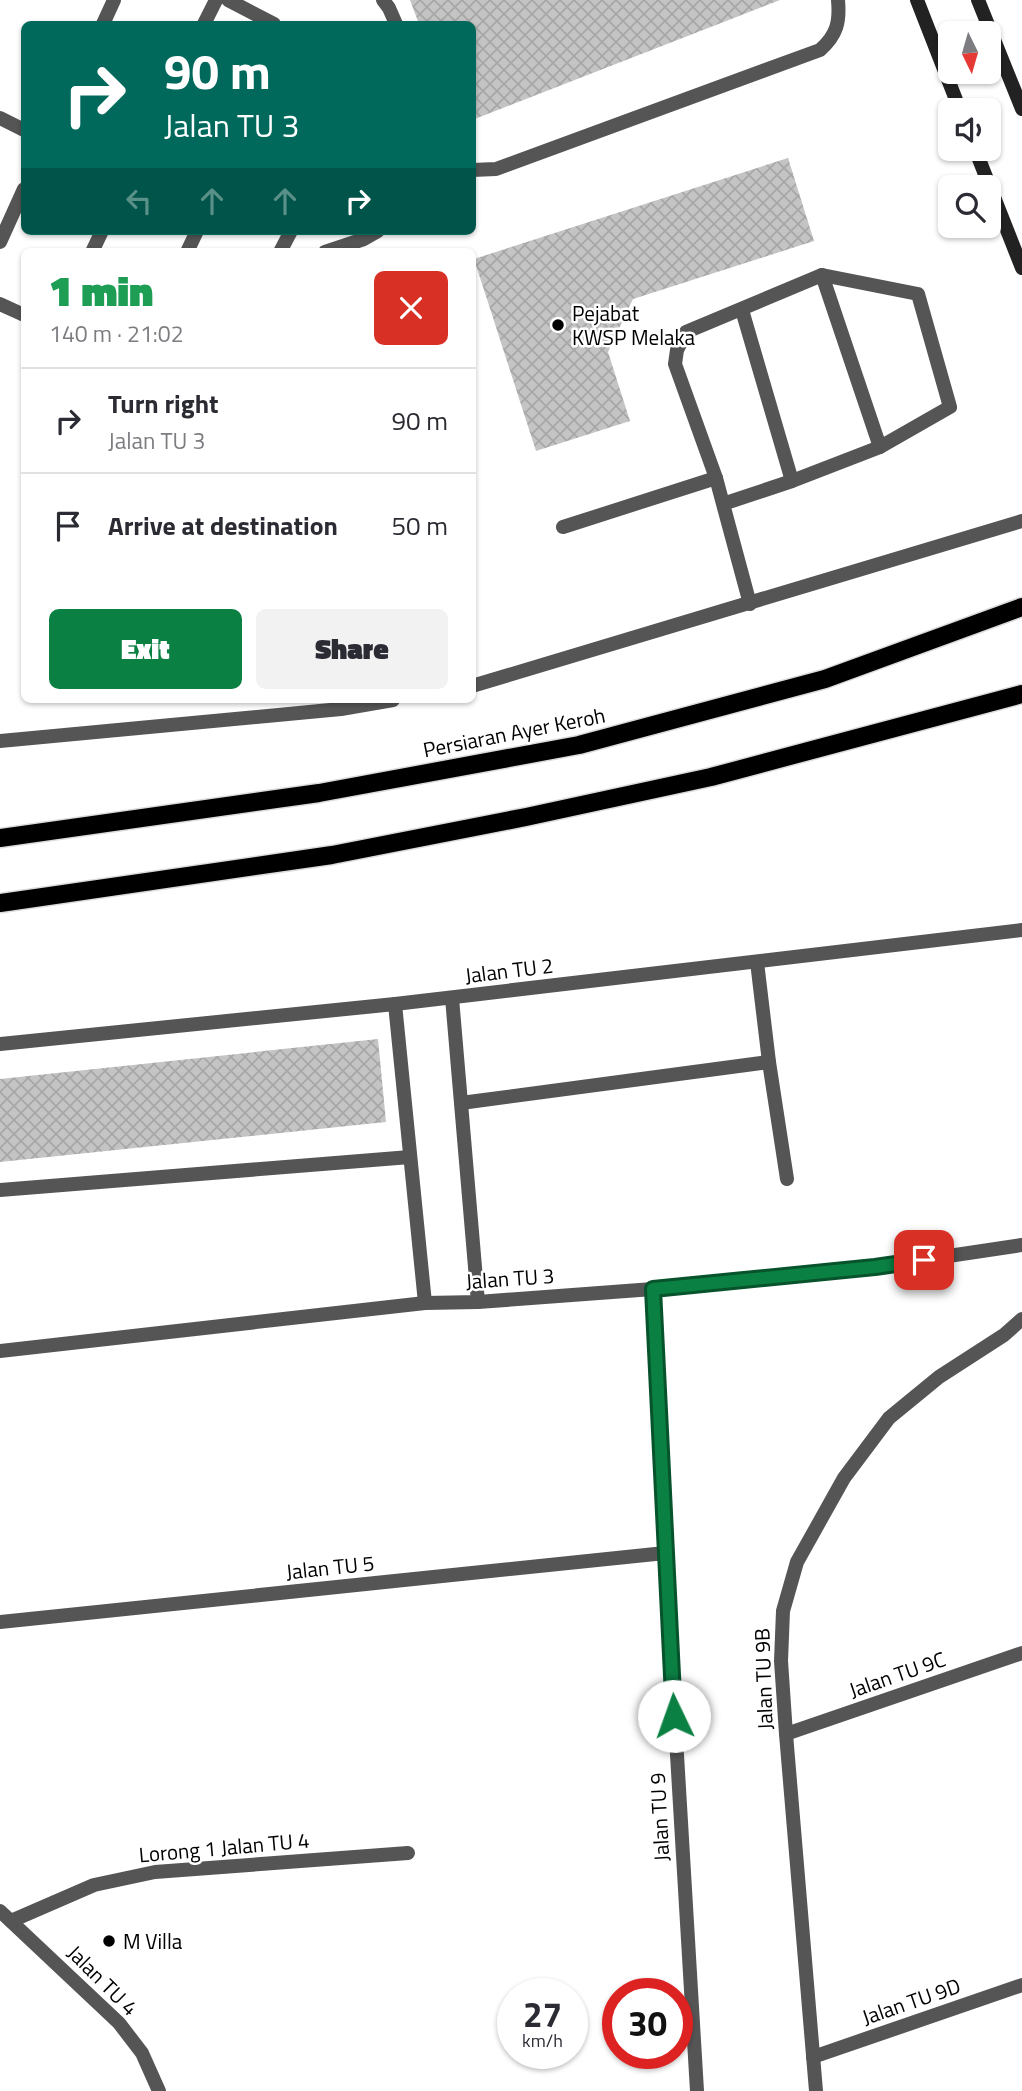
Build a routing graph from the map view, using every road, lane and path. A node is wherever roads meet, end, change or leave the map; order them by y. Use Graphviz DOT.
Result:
graph roads {
  1 [pos="114,0"];
  2 [pos="215,0"];
  3 [pos="228,0"];
  4 [pos="383,0"];
  5 [pos="838,0"];
  6 [pos="917,0"];
  7 [pos="978,0"];
  8 [pos="104,21"];
  9 [pos="205,21"];
  10 [pos="268,21"];
  11 [pos="395,21"];
  12 [pos="1016,78"];
  13 [pos="955,98"];
  14 [pos="1022,109"];
  15 [pos="0,118"];
  16 [pos="21,128"];
  17 [pos="980,161"];
  18 [pos="476,170"];
  19 [pos="21,196"];
  20 [pos="372,235"];
  21 [pos="0,242"];
  22 [pos="337,248"];
  23 [pos="1022,268"];
  24 [pos="822,275"];
  25 [pos="0,304"];
  26 [pos="742,310"];
  27 [pos="21,314"];
  28 [pos="880,447"];
  29 [pos="716,478"];
  30 [pos="792,481"];
  31 [pos="723,504"];
  32 [pos="1022,522"];
  33 [pos="563,527"];
  34 [pos="750,604"];
  35 [pos="1022,607"];
  36 [pos="476,685"];
  37 [pos="1022,695"];
  38 [pos="376,703"];
  39 [pos="0,741"];
  40 [pos="0,838"];
  41 [pos="0,903"];
  42 [pos="1022,930"];
  43 [pos="757,962"];
  44 [pos="452,998"];
  45 [pos="395,1004"];
  46 [pos="0,1044"];
  47 [pos="769,1062"];
  48 [pos="461,1103"];
  49 [pos="410,1157"];
  50 [pos="787,1179"];
  51 [pos="0,1190"];
  52 [pos="1022,1245"];
  53 [pos="653,1289"];
  54 [pos="478,1302"];
  55 [pos="425,1303"];
  56 [pos="1022,1319"];
  57 [pos="0,1351"];
  58 [pos="665,1553"];
  59 [pos="0,1622"];
  60 [pos="1022,1653"];
  61 [pos="786,1734"];
  62 [pos="408,1853"];
  63 [pos="0,1911"];
  64 [pos="11,1921"];
  65 [pos="1022,1985"];
  66 [pos="813,2057"];
  67 [pos="159,2091"];
  68 [pos="697,2091"];
  69 [pos="816,2091"];
  1 -- 8 [label="street"];
  2 -- 9 [label="street"];
  3 -- 10 [label="street"];
  4 -- 11 [label="street"];
  5 -- 18 [label="street"];
  6 -- 13 [label="main road"];
  7 -- 12 [label="main road"];
  12 -- 14 [label="main road"];
  15 -- 16 [label="street"];
  17 -- 23 [label="main road"];
  19 -- 21 [label="street"];
  20 -- 22 [label="street"];
  24 -- 26 [label="street"];
  24 -- 28 [label="street"];
  24 -- 28 [label="street"];
  25 -- 27 [label="street"];
  26 -- 29 [label="street"];
  26 -- 30 [label="street"];
  28 -- 30 [label="street"];
  29 -- 31 [label="street"];
  29 -- 33 [label="street"];
  30 -- 31 [label="street"];
  31 -- 34 [label="street"];
  32 -- 34 [label="street"];
  34 -- 36 [label="street"];
  35 -- 40 [label="main road, Persiaran Ayer Keroh"];
  37 -- 41 [label="main road"];
  38 -- 39 [label="street"];
  42 -- 43 [label="street, Jalan TU 2"];
  43 -- 44 [label="street, Jalan TU 2"];
  43 -- 47 [label="street"];
  44 -- 45 [label="street, Jalan TU 2"];
  44 -- 48 [label="street"];
  45 -- 46 [label="street, Jalan TU 2"];
  45 -- 49 [label="street"];
  47 -- 48 [label="street"];
  47 -- 50 [label="street"];
  48 -- 54 [label="street"];
  49 -- 51 [label="street"];
  49 -- 55 [label="street"];
  52 -- 53 [label="street, Jalan TU 3"];
  53 -- 54 [label="street, Jalan TU 3"];
  53 -- 58 [label="street, Jalan TU 9"];
  54 -- 55 [label="street, Jalan TU 3"];
  55 -- 57 [label="street, Jalan TU 3"];
  56 -- 61 [label="street, Jalan TU 9B"];
  58 -- 59 [label="street, Jalan TU 5"];
  58 -- 68 [label="street, Jalan TU 9"];
  60 -- 61 [label="street, Jalan TU 9C"];
  61 -- 66 [label="street, Jalan TU 9B"];
  62 -- 64 [label="street, Lorong 1 Jalan TU 4"];
  63 -- 64 [label="street, Jalan TU 4"];
  64 -- 67 [label="street, Jalan TU 4"];
  65 -- 66 [label="street, Jalan TU 9D"];
  66 -- 69 [label="street, Jalan TU 9B"];
}
